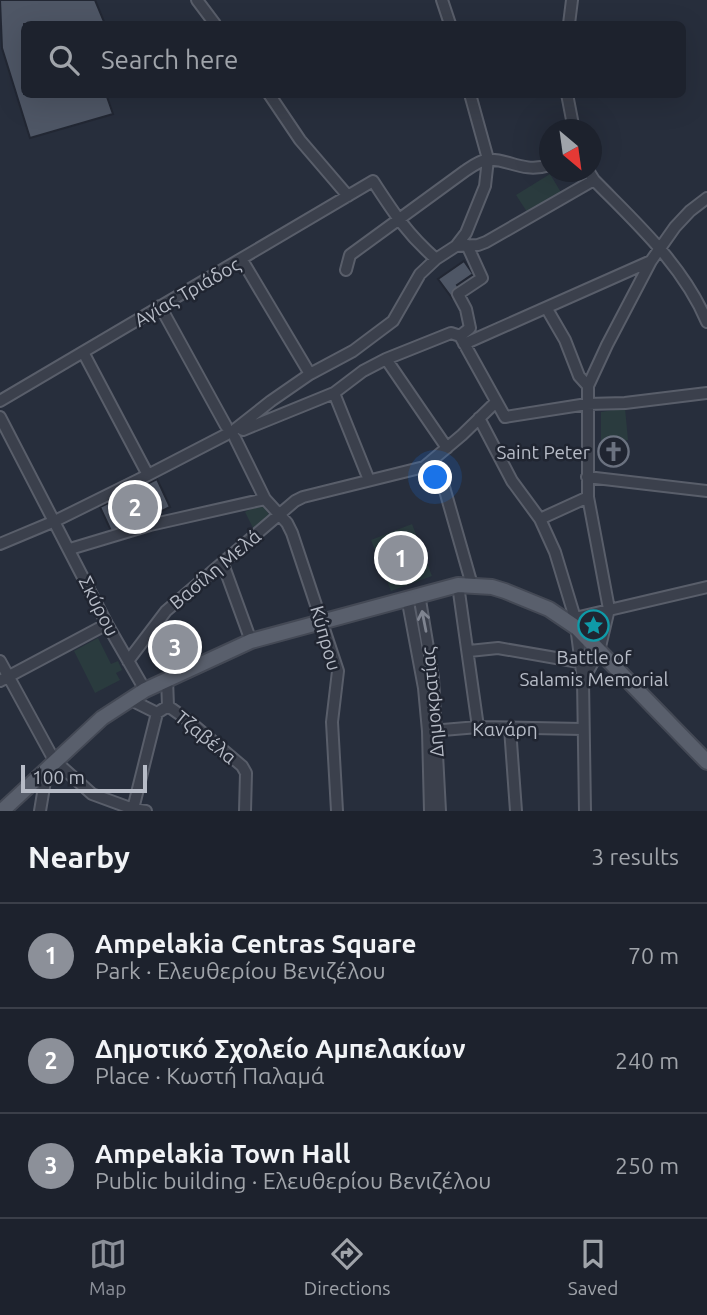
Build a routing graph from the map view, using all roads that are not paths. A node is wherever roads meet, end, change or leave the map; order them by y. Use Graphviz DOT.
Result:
graph roads {
  1 [pos="197,0"];
  2 [pos="442,0"];
  3 [pos="572,0"];
  4 [pos="213,21"];
  5 [pos="449,21"];
  6 [pos="569,21"];
  7 [pos="272,98"];
  8 [pos="471,98"];
  9 [pos="568,98"];
  10 [pos="572,119"];
  11 [pos="488,159"];
  12 [pos="539,168"];
  13 [pos="581,182"];
  14 [pos="597,182"];
  15 [pos="348,197"];
  16 [pos="707,198"];
  17 [pos="398,221"];
  18 [pos="461,246"];
  19 [pos="660,248"];
  20 [pos="436,259"];
  21 [pos="242,260"];
  22 [pos="651,261"];
  23 [pos="346,270"];
  24 [pos="160,306"];
  25 [pos="547,309"];
  26 [pos="707,322"];
  27 [pos="462,340"];
  28 [pos="353,351"];
  29 [pos="82,352"];
  30 [pos="386,359"];
  31 [pos="363,371"];
  32 [pos="310,374"];
  33 [pos="587,386"];
  34 [pos="334,393"];
  35 [pos="707,393"];
  36 [pos="0,401"];
  37 [pos="271,401"];
  38 [pos="496,402"];
  39 [pos="587,404"];
  40 [pos="279,414"];
  41 [pos="0,417"];
  42 [pos="505,417"];
  43 [pos="479,418"];
  44 [pos="226,426"];
  45 [pos="487,432"];
  46 [pos="447,448"];
  47 [pos="431,461"];
  48 [pos="148,475"];
  49 [pos="587,477"];
  50 [pos="369,480"];
  51 [pos="707,491"];
  52 [pos="587,497"];
  53 [pos="265,499"];
  54 [pos="279,515"];
  55 [pos="540,519"];
  56 [pos="55,520"];
  57 [pos="0,544"];
  58 [pos="70,549"];
  59 [pos="223,564"];
  60 [pos="465,585"];
  61 [pos="707,587"];
  62 [pos="413,596"];
  63 [pos="609,609"];
  64 [pos="323,623"];
  65 [pos="576,623"];
  66 [pos="107,624"];
  67 [pos="251,641"];
  68 [pos="469,651"];
  69 [pos="599,651"];
  70 [pos="0,661"];
  71 [pos="128,661"];
  72 [pos="579,662"];
  73 [pos="4,679"];
  74 [pos="167,680"];
  75 [pos="583,680"];
  76 [pos="145,690"];
  77 [pos="130,699"];
  78 [pos="168,706"];
  79 [pos="158,713"];
  80 [pos="478,727"];
  81 [pos="510,727"];
  82 [pos="582,729"];
  83 [pos="432,731"];
  84 [pos="707,762"];
  85 [pos="51,764"];
  86 [pos="133,809"];
  87 [pos="2,811"];
  88 [pos="40,811"];
  89 [pos="146,811"];
  90 [pos="245,811"];
  91 [pos="337,811"];
  92 [pos="430,811"];
  93 [pos="440,811"];
  94 [pos="516,811"];
  95 [pos="585,811"];
  1 -- 4 [label="street"];
  2 -- 5 [label="street"];
  3 -- 6 [label="street"];
  7 -- 15 [label="street"];
  8 -- 11 [label="street"];
  9 -- 10 [label="street"];
  11 -- 12 [label="street"];
  11 -- 17 [label="street"];
  11 -- 18 [label="street"];
  13 -- 18 [label="street"];
  14 -- 19 [label="street"];
  15 -- 17 [label="street, Αγίας Τριάδος"];
  15 -- 21 [label="street, Αγίας Τριάδος"];
  16 -- 19 [label="street"];
  17 -- 20 [label="street"];
  17 -- 23 [label="street"];
  18 -- 20 [label="street"];
  18 -- 27 [label="street"];
  19 -- 22 [label="street"];
  19 -- 26 [label="street"];
  20 -- 28 [label="street"];
  21 -- 24 [label="street, Αγίας Τριάδος"];
  21 -- 32 [label="street"];
  22 -- 25 [label="street"];
  22 -- 33 [label="street"];
  24 -- 29 [label="street, Αγίας Τριάδος"];
  24 -- 44 [label="street"];
  25 -- 27 [label="street"];
  25 -- 33 [label="street"];
  27 -- 30 [label="street"];
  27 -- 38 [label="street"];
  28 -- 31 [label="street"];
  28 -- 32 [label="street"];
  29 -- 36 [label="street, Αγίας Τριάδος"];
  29 -- 48 [label="street"];
  30 -- 31 [label="street"];
  30 -- 46 [label="street"];
  31 -- 34 [label="street"];
  32 -- 37 [label="street"];
  33 -- 39 [label="street"];
  34 -- 40 [label="street"];
  34 -- 50 [label="street"];
  35 -- 39 [label="street"];
  37 -- 40 [label="street"];
  37 -- 48 [label="street"];
  38 -- 42 [label="street"];
  38 -- 43 [label="street, Βασίλη Μελά"];
  39 -- 42 [label="street"];
  39 -- 49 [label="street"];
  40 -- 53 [label="street, Κύπρου"];
  41 -- 56 [label="street, Σκύρου"];
  42 -- 45 [label="street"];
  43 -- 45 [label="street"];
  43 -- 46 [label="street, Βασίλη Μελά"];
  45 -- 55 [label="street"];
  46 -- 47 [label="street, Βασίλη Μελά"];
  47 -- 50 [label="street, Βασίλη Μελά"];
  47 -- 60 [label="street"];
  48 -- 56 [label="street"];
  49 -- 51 [label="street"];
  49 -- 52 [label="street"];
  50 -- 54 [label="street, Βασίλη Μελά"];
  52 -- 55 [label="street"];
  52 -- 63 [label="street"];
  53 -- 54 [label="street, Κύπρου"];
  53 -- 58 [label="street"];
  54 -- 59 [label="street, Βασίλη Μελά"];
  54 -- 64 [label="street, Κύπρου"];
  55 -- 65 [label="street"];
  56 -- 57 [label="street"];
  56 -- 58 [label="street, Σκύρου"];
  58 -- 66 [label="street, Σκύρου"];
  59 -- 67 [label="street"];
  59 -- 71 [label="street, Βασίλη Μελά"];
  60 -- 62 [label="main road"];
  60 -- 65 [label="main road"];
  60 -- 68 [label="street"];
  61 -- 63 [label="street"];
  62 -- 64 [label="main road"];
  62 -- 83 [label="street, Δημοκρατίας"];
  63 -- 65 [label="street"];
  63 -- 69 [label="street"];
  64 -- 67 [label="main road"];
  64 -- 91 [label="street, Κύπρου"];
  65 -- 69 [label="main road"];
  65 -- 72 [label="street"];
  66 -- 71 [label="street, Σκύρου"];
  66 -- 73 [label="street"];
  67 -- 74 [label="main road"];
  68 -- 72 [label="street"];
  68 -- 80 [label="street"];
  69 -- 75 [label="street"];
  69 -- 84 [label="main road"];
  70 -- 73 [label="street"];
  71 -- 76 [label="street, Σκύρου"];
  72 -- 75 [label="street"];
  73 -- 85 [label="street"];
  74 -- 76 [label="main road"];
  74 -- 78 [label="street"];
  75 -- 82 [label="street"];
  76 -- 77 [label="main road"];
  77 -- 79 [label="street, Τζαβέλα"];
  77 -- 85 [label="main road"];
  78 -- 79 [label="street, Τζαβέλα"];
  78 -- 90 [label="street, Τζαβέλα"];
  79 -- 86 [label="street"];
  80 -- 81 [label="street, Κανάρη"];
  80 -- 83 [label="street, Κανάρη"];
  81 -- 82 [label="street, Κανάρη"];
  81 -- 94 [label="street"];
  82 -- 95 [label="street"];
  83 -- 92 [label="street, Δημοκρατίας"];
  83 -- 93 [label="street, Δημοκρατίας"];
  85 -- 86 [label="street"];
  85 -- 87 [label="main road"];
  85 -- 88 [label="street"];
  86 -- 89 [label="street"];
}
